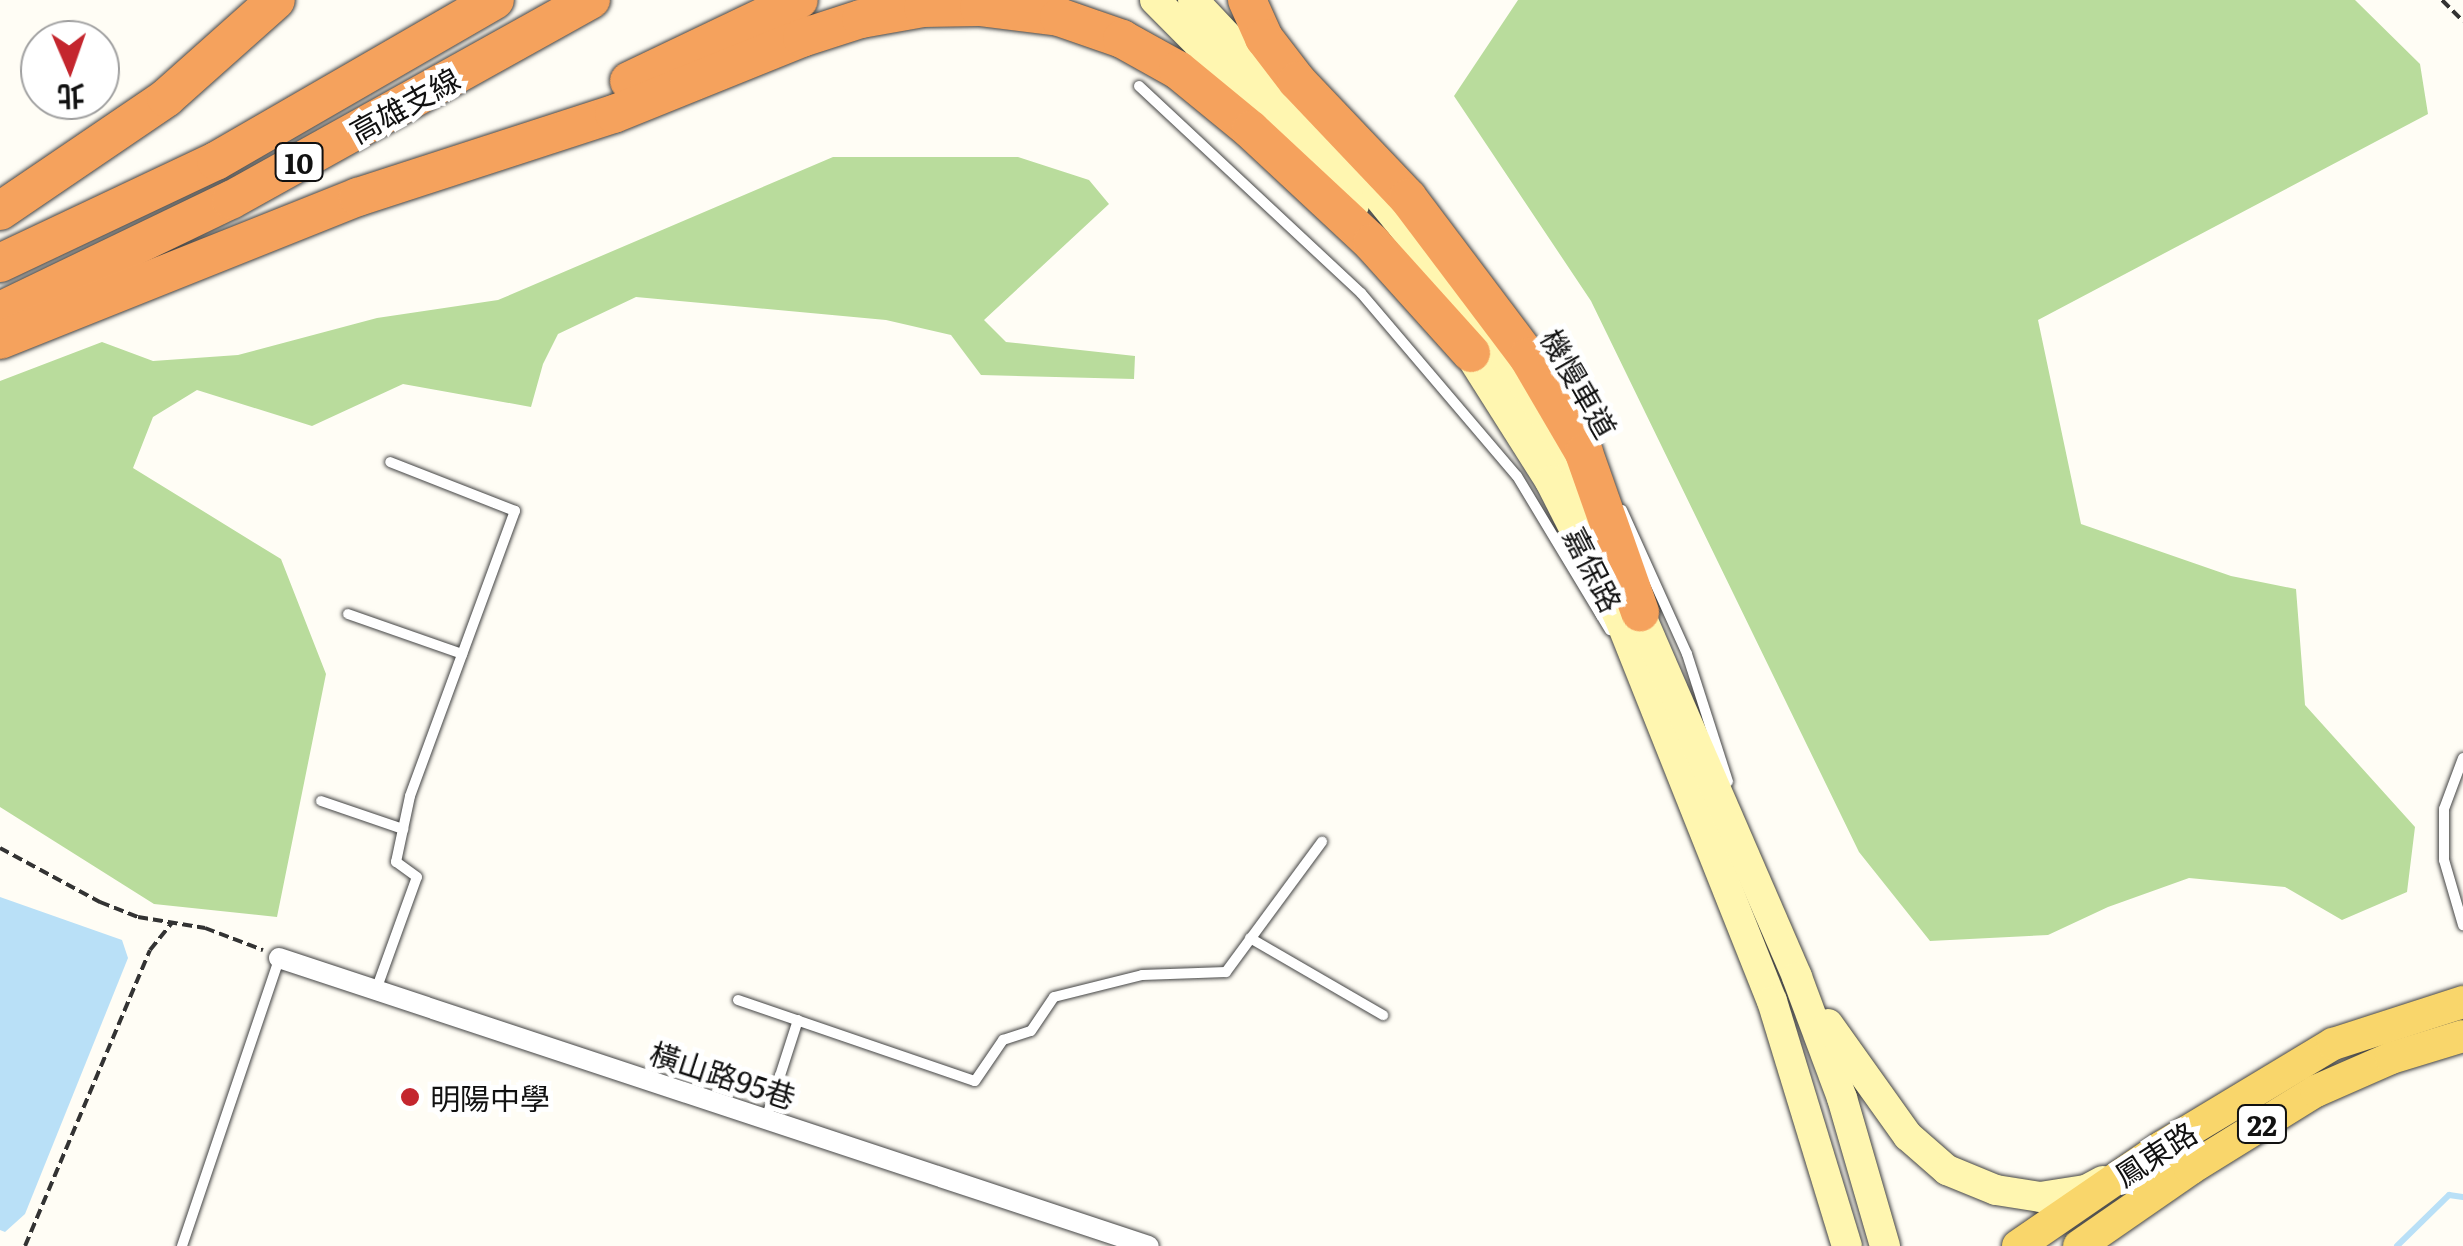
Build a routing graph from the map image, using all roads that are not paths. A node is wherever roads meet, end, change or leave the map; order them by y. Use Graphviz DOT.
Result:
graph roads {
  1 [pos="276,0"];
  2 [pos="495,0"];
  3 [pos="591,0"];
  4 [pos="799,0"];
  5 [pos="1154,0"];
  6 [pos="1193,0"];
  7 [pos="1243,7"];
  8 [pos="1300,60"];
  9 [pos="1138,86"];
  10 [pos="1399,167"];
  11 [pos="408,182"];
  12 [pos="0,211"];
  13 [pos="1461,244"];
  14 [pos="0,264"];
  15 [pos="1484,276"];
  16 [pos="0,311"];
  17 [pos="0,340"];
  18 [pos="1470,353"];
  19 [pos="390,462"];
  20 [pos="1640,612"];
  21 [pos="348,614"];
  22 [pos="462,654"];
  23 [pos="1655,705"];
  24 [pos="2463,758"];
  25 [pos="320,801"];
  26 [pos="403,828"];
  27 [pos="1322,842"];
  28 [pos="1752,875"];
  29 [pos="2463,925"];
  30 [pos="1250,938"];
  31 [pos="279,958"];
  32 [pos="1797,977"];
  33 [pos="376,990"];
  34 [pos="738,1000"];
  35 [pos="2463,1002"];
  36 [pos="1383,1015"];
  37 [pos="798,1020"];
  38 [pos="2463,1036"];
  39 [pos="766,1119"];
  40 [pos="2162,1147"];
  41 [pos="1820,1156"];
  42 [pos="182,1246"];
  43 [pos="1149,1246"];
  44 [pos="1832,1246"];
  45 [pos="1847,1246"];
  46 [pos="1885,1246"];
  47 [pos="2018,1246"];
  48 [pos="2079,1246"];
  1 -- 12 [label="highway"];
  2 -- 14 [label="highway, 高雄支線 / 10"];
  3 -- 16 [label="highway, 高雄支線 / 10"];
  4 -- 11 [label="highway"];
  5 -- 18 [label="street, 嘉保路"];
  6 -- 20 [label="street, 嘉保路"];
  7 -- 8 [label="lane"];
  7 -- 20 [label="highway"];
  9 -- 23 [label="lane"];
  10 -- 13 [label="lane"];
  11 -- 17 [label="highway"];
  11 -- 18 [label="highway"];
  15 -- 28 [label="lane, 機慢車道"];
  18 -- 23 [label="street, 嘉保路"];
  19 -- 22 [label="lane"];
  20 -- 28 [label="street, 嘉保路"];
  21 -- 22 [label="lane"];
  22 -- 26 [label="lane"];
  23 -- 41 [label="street, 嘉保路"];
  24 -- 29 [label="lane"];
  25 -- 26 [label="lane"];
  26 -- 33 [label="lane"];
  27 -- 30 [label="lane"];
  28 -- 32 [label="street, 嘉保路"];
  30 -- 36 [label="lane"];
  30 -- 37 [label="lane"];
  31 -- 33 [label="street, 橫山路95巷"];
  31 -- 42 [label="lane"];
  32 -- 40 [label="street"];
  32 -- 46 [label="street, 嘉保路"];
  33 -- 39 [label="street, 橫山路95巷"];
  34 -- 37 [label="lane"];
  35 -- 40 [label="main road, 鳳東路 / 22"];
  37 -- 39 [label="lane"];
  38 -- 48 [label="main road, 鳳東路 / 22"];
  39 -- 43 [label="street, 橫山路95巷"];
  40 -- 47 [label="main road, 鳳東路 / 22"];
  41 -- 44 [label="street"];
  41 -- 45 [label="street, 嘉保路"];
}
